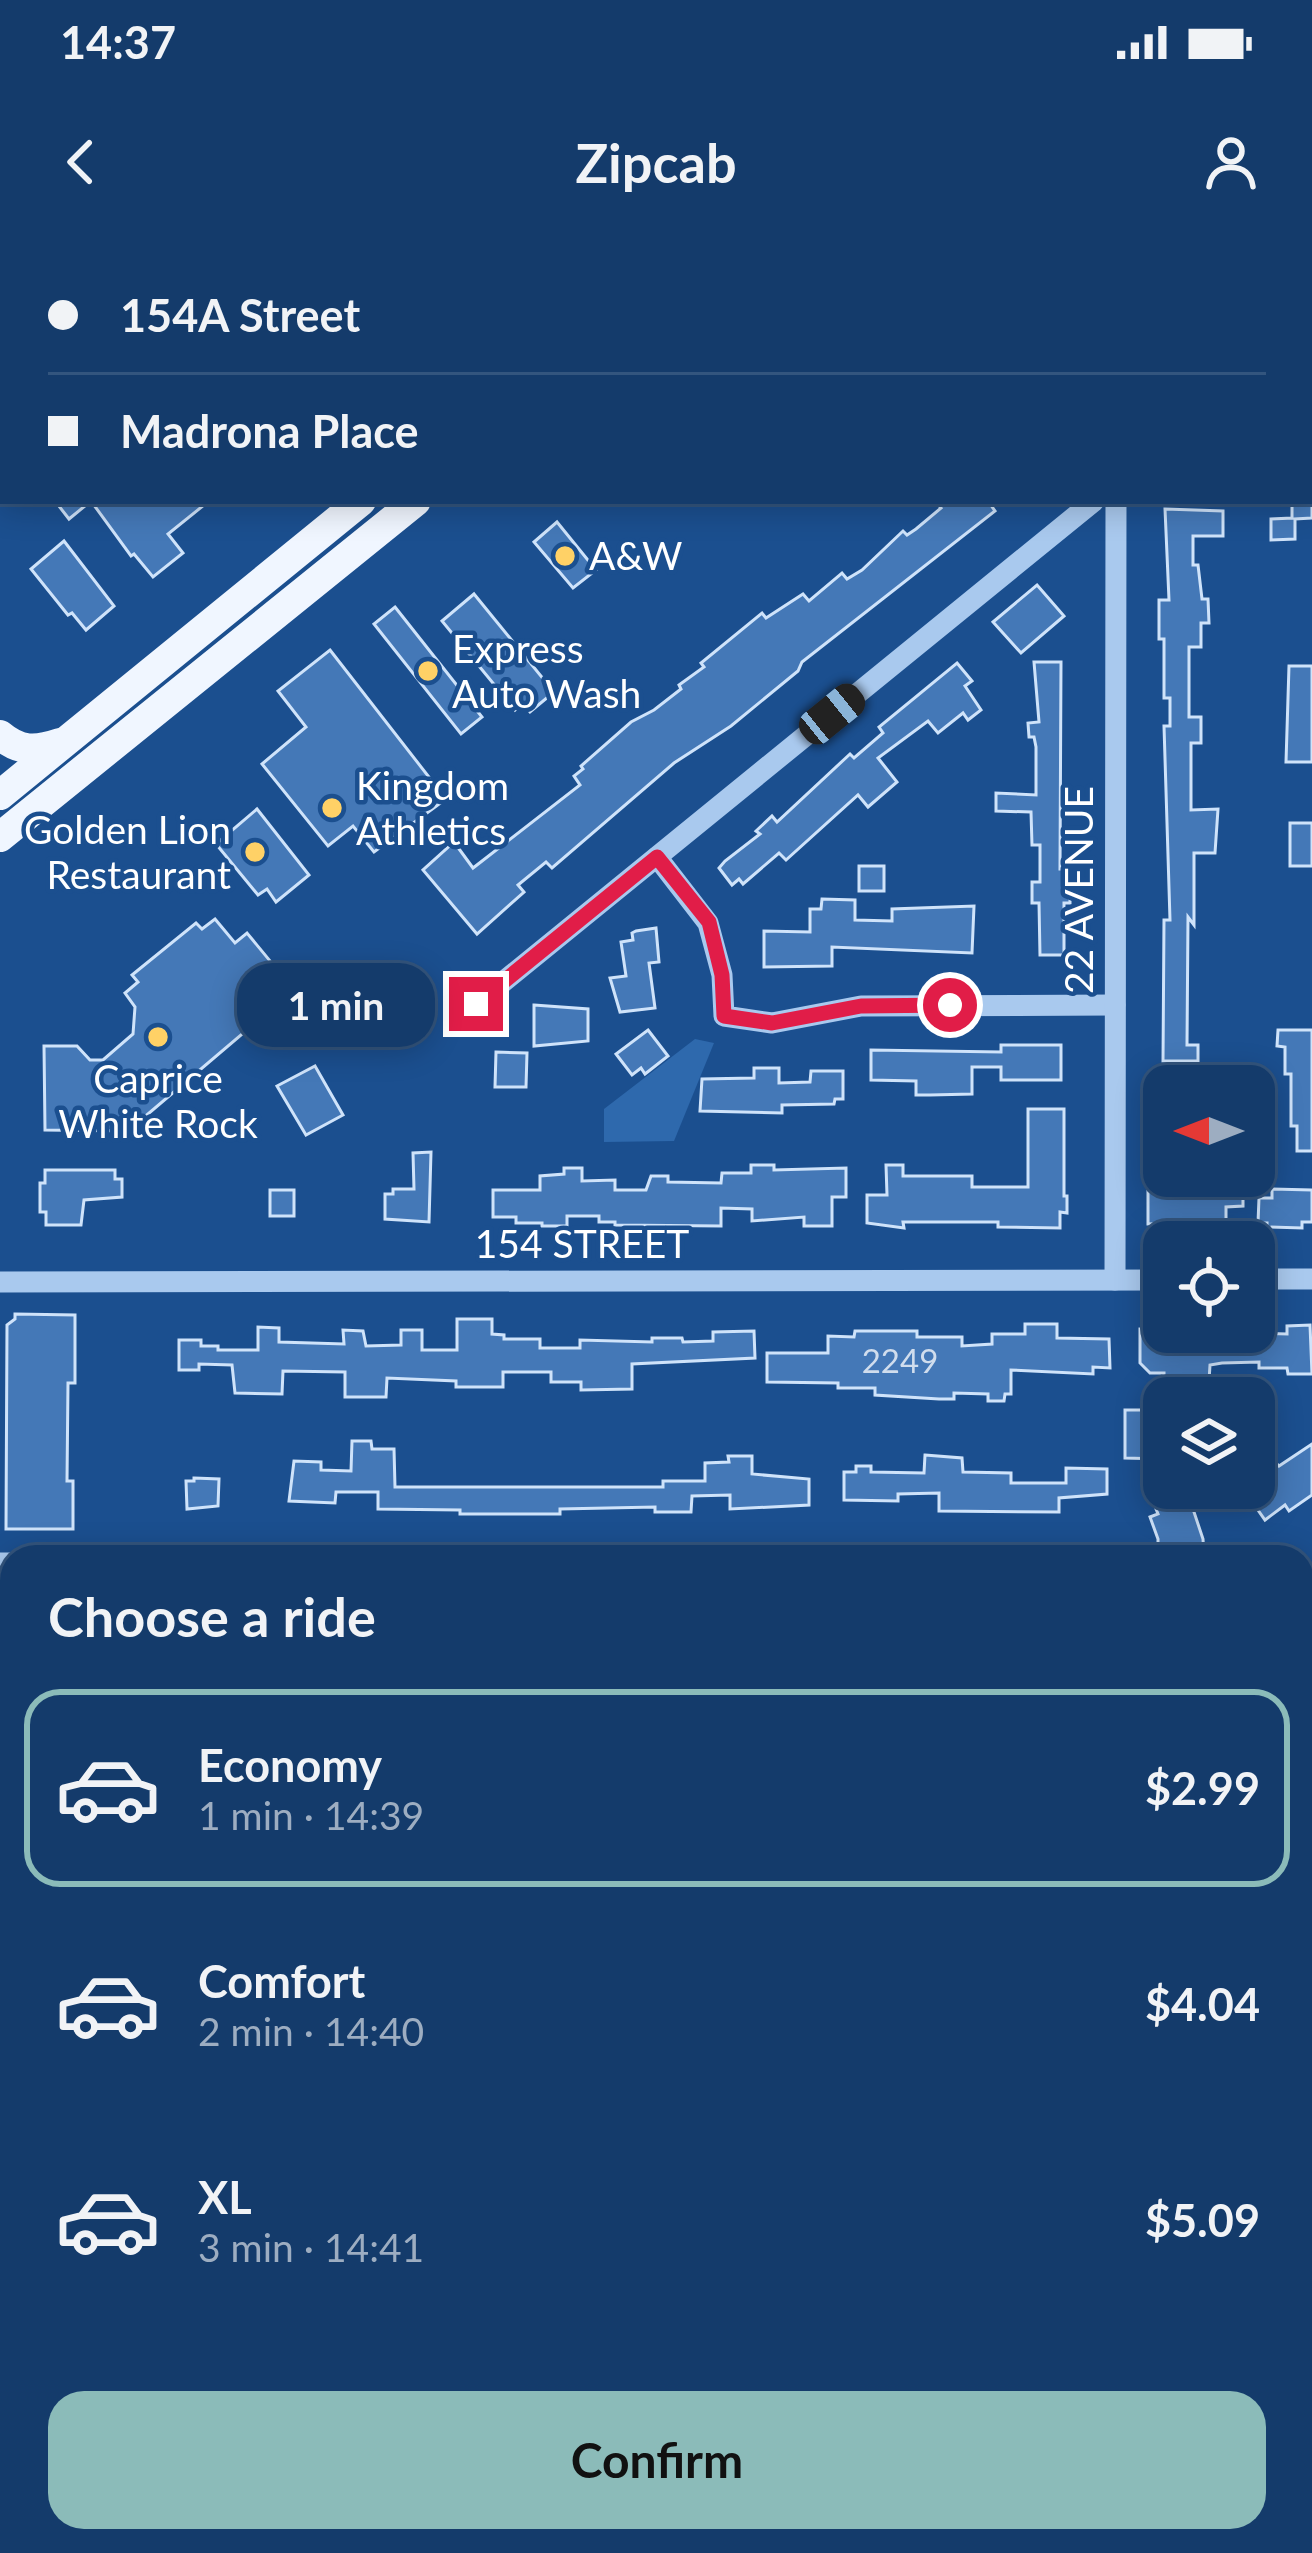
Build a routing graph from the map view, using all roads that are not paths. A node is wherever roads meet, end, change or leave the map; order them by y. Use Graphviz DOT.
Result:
graph roads {
  1 [pos="357,504"];
  2 [pos="370,504"];
  3 [pos="412,504"];
  4 [pos="1090,504"];
  5 [pos="1116,504"];
  6 [pos="296,599"];
  7 [pos="0,735"];
  8 [pos="66,741"];
  9 [pos="0,796"];
  10 [pos="0,837"];
  11 [pos="657,857"];
  12 [pos="476,1004"];
  13 [pos="1114,1005"];
  14 [pos="1312,1279"];
  15 [pos="1115,1280"];
  16 [pos="1143,1280"];
  17 [pos="1275,1280"];
  18 [pos="0,1282"];
  1 -- 8 [label="main road"];
  2 -- 6 [label="main road"];
  3 -- 6 [label="main road"];
  4 -- 11 [label="street"];
  5 -- 13 [label="street, 22 AVENUE"];
  6 -- 10 [label="main road"];
  7 -- 8 [label="main road"];
  8 -- 9 [label="main road"];
  11 -- 12 [label="street"];
  11 -- 13 [label="street"];
  13 -- 15 [label="street, 22 AVENUE"];
  14 -- 17 [label="street"];
  15 -- 16 [label="street, 154 STREET"];
  15 -- 18 [label="street, 154 STREET"];
}
